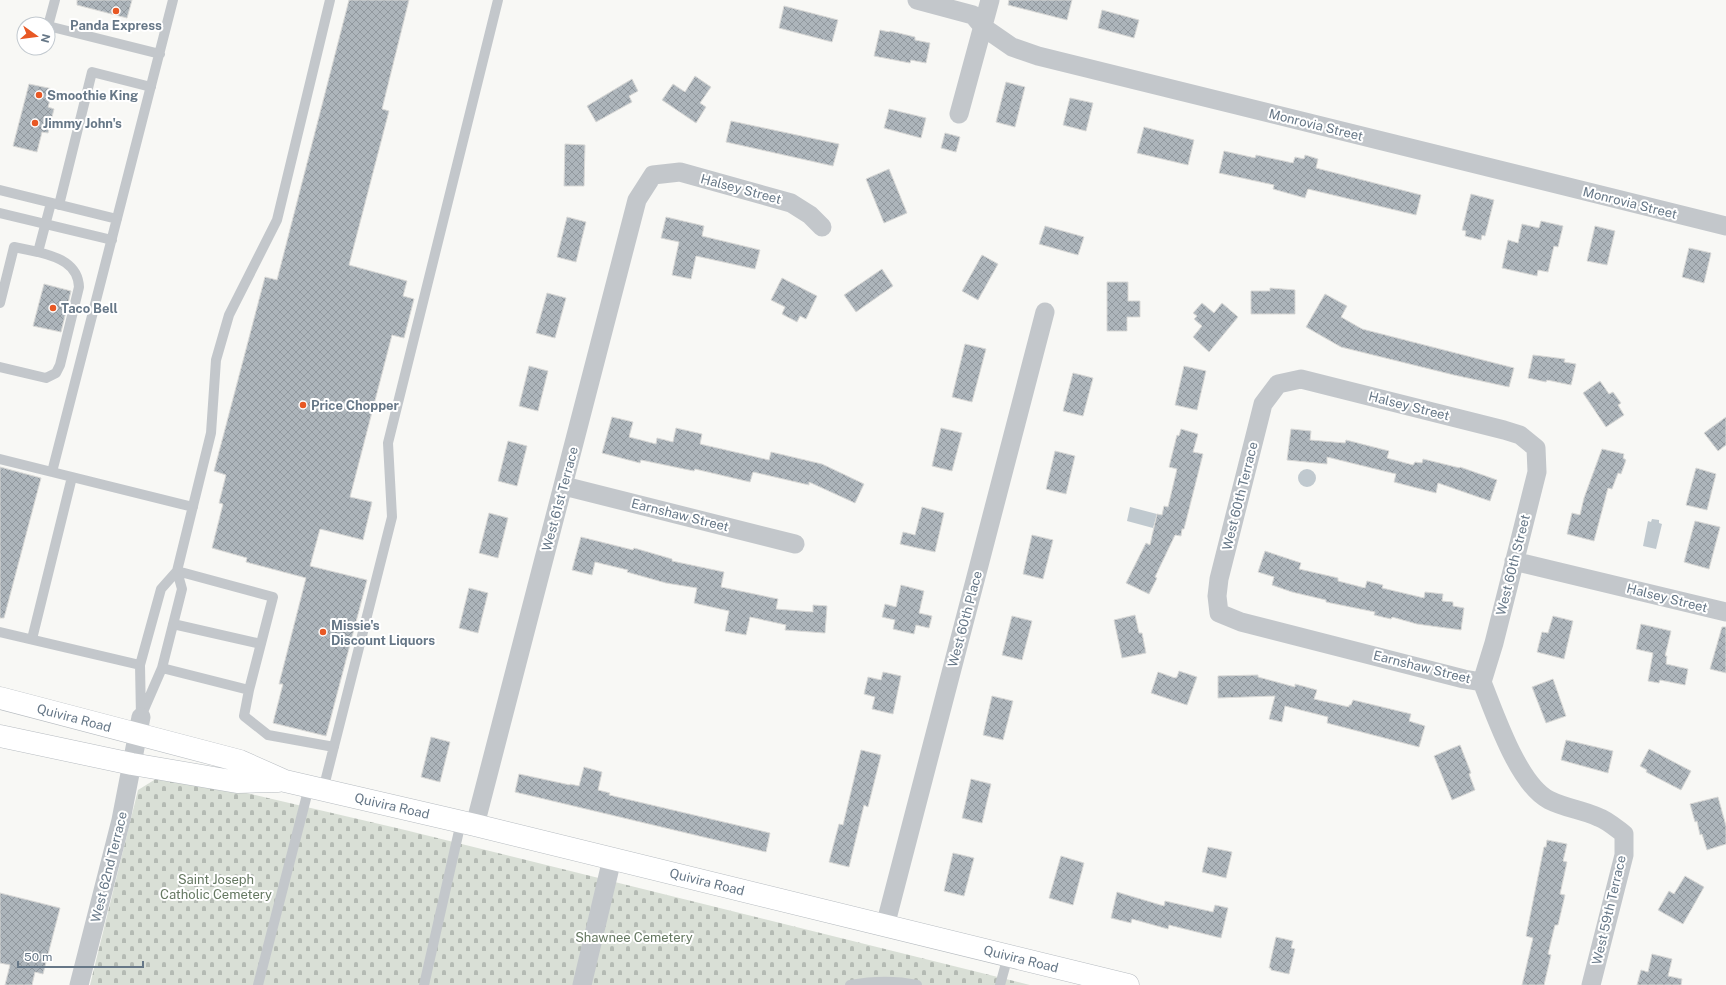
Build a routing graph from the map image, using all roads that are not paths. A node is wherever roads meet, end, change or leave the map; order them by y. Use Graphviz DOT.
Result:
graph roads {
  1 [pos="55,0"];
  2 [pos="173,0"];
  3 [pos="330,0"];
  4 [pos="498,0"];
  5 [pos="917,0"];
  6 [pos="990,0"];
  7 [pos="984,27"];
  8 [pos="160,54"];
  9 [pos="151,87"];
  10 [pos="959,114"];
  11 [pos="653,176"];
  12 [pos="0,190"];
  13 [pos="55,204"];
  14 [pos="0,213"];
  15 [pos="118,219"];
  16 [pos="45,224"];
  17 [pos="1726,226"];
  18 [pos="822,227"];
  19 [pos="112,240"];
  20 [pos="38,252"];
  21 [pos="0,303"];
  22 [pos="1045,312"];
  23 [pos="0,367"];
  24 [pos="1278,384"];
  25 [pos="1536,448"];
  26 [pos="0,459"];
  27 [pos="52,472"];
  28 [pos="72,477"];
  29 [pos="564,486"];
  30 [pos="193,507"];
  31 [pos="796,544"];
  32 [pos="1514,561"];
  33 [pos="177,571"];
  34 [pos="1726,612"];
  35 [pos="1219,613"];
  36 [pos="173,624"];
  37 [pos="0,632"];
  38 [pos="32,639"];
  39 [pos="261,644"];
  40 [pos="140,666"];
  41 [pos="162,668"];
  42 [pos="1482,682"];
  43 [pos="249,690"];
  44 [pos="0,698"];
  45 [pos="0,736"];
  46 [pos="137,741"];
  47 [pos="334,747"];
  48 [pos="285,781"];
  49 [pos="316,788"];
  50 [pos="468,824"];
  51 [pos="1624,834"];
  52 [pos="612,859"];
  53 [pos="885,926"];
  54 [pos="1008,956"];
  55 [pos="79,985"];
  56 [pos="258,985"];
  57 [pos="424,985"];
  58 [pos="582,985"];
  59 [pos="850,985"];
  60 [pos="917,985"];
  61 [pos="1000,985"];
  62 [pos="1128,985"];
  63 [pos="1591,985"];
  1 -- 8 [label="lane"];
  2 -- 8 [label="lane"];
  3 -- 30 [label="lane"];
  4 -- 47 [label="lane"];
  5 -- 7 [label="street, Monrovia Street"];
  6 -- 7 [label="street"];
  7 -- 10 [label="street"];
  7 -- 17 [label="street, Monrovia Street"];
  8 -- 9 [label="lane"];
  9 -- 13 [label="lane"];
  9 -- 15 [label="lane"];
  11 -- 18 [label="street, Halsey Street"];
  11 -- 29 [label="street, West 61st Terrace"];
  12 -- 13 [label="lane"];
  13 -- 15 [label="lane"];
  13 -- 16 [label="lane"];
  14 -- 16 [label="lane"];
  15 -- 19 [label="lane"];
  16 -- 19 [label="lane"];
  16 -- 20 [label="lane"];
  19 -- 27 [label="lane"];
  20 -- 21 [label="lane"];
  20 -- 23 [label="lane"];
  22 -- 53 [label="street, West 60th Place"];
  24 -- 25 [label="street, Halsey Street"];
  24 -- 35 [label="street, West 60th Terrace"];
  25 -- 32 [label="street, West 60th Street"];
  26 -- 27 [label="lane"];
  27 -- 28 [label="lane"];
  28 -- 30 [label="lane"];
  28 -- 38 [label="lane"];
  29 -- 31 [label="street, Earnshaw Street"];
  29 -- 50 [label="street, West 61st Terrace"];
  30 -- 33 [label="lane"];
  32 -- 34 [label="street, Halsey Street"];
  32 -- 42 [label="street, West 60th Street"];
  33 -- 36 [label="lane"];
  33 -- 39 [label="lane"];
  33 -- 40 [label="lane"];
  35 -- 42 [label="street, Earnshaw Street"];
  36 -- 39 [label="lane"];
  36 -- 41 [label="lane"];
  37 -- 38 [label="lane"];
  38 -- 40 [label="lane"];
  39 -- 43 [label="lane"];
  40 -- 46 [label="lane"];
  41 -- 43 [label="lane"];
  41 -- 46 [label="lane"];
  42 -- 51 [label="street, Earnshaw Street"];
  43 -- 47 [label="lane"];
  44 -- 46 [label="main road, Quivira Road"];
  45 -- 46 [label="main road, Quivira Road"];
  46 -- 48 [label="main road, Quivira Road"];
  46 -- 48 [label="main road, Quivira Road"];
  46 -- 55 [label="street, West 62nd Terrace"];
  47 -- 49 [label="lane"];
  48 -- 49 [label="main road, Quivira Road"];
  49 -- 50 [label="main road, Quivira Road"];
  49 -- 56 [label="lane"];
  50 -- 52 [label="main road, Quivira Road"];
  50 -- 57 [label="lane"];
  51 -- 63 [label="street, West 59th Terrace"];
  52 -- 53 [label="main road, Quivira Road"];
  52 -- 58 [label="street"];
  53 -- 54 [label="main road, Quivira Road"];
  54 -- 61 [label="lane"];
  54 -- 62 [label="main road, Quivira Road"];
  59 -- 60 [label="lane"];
}
